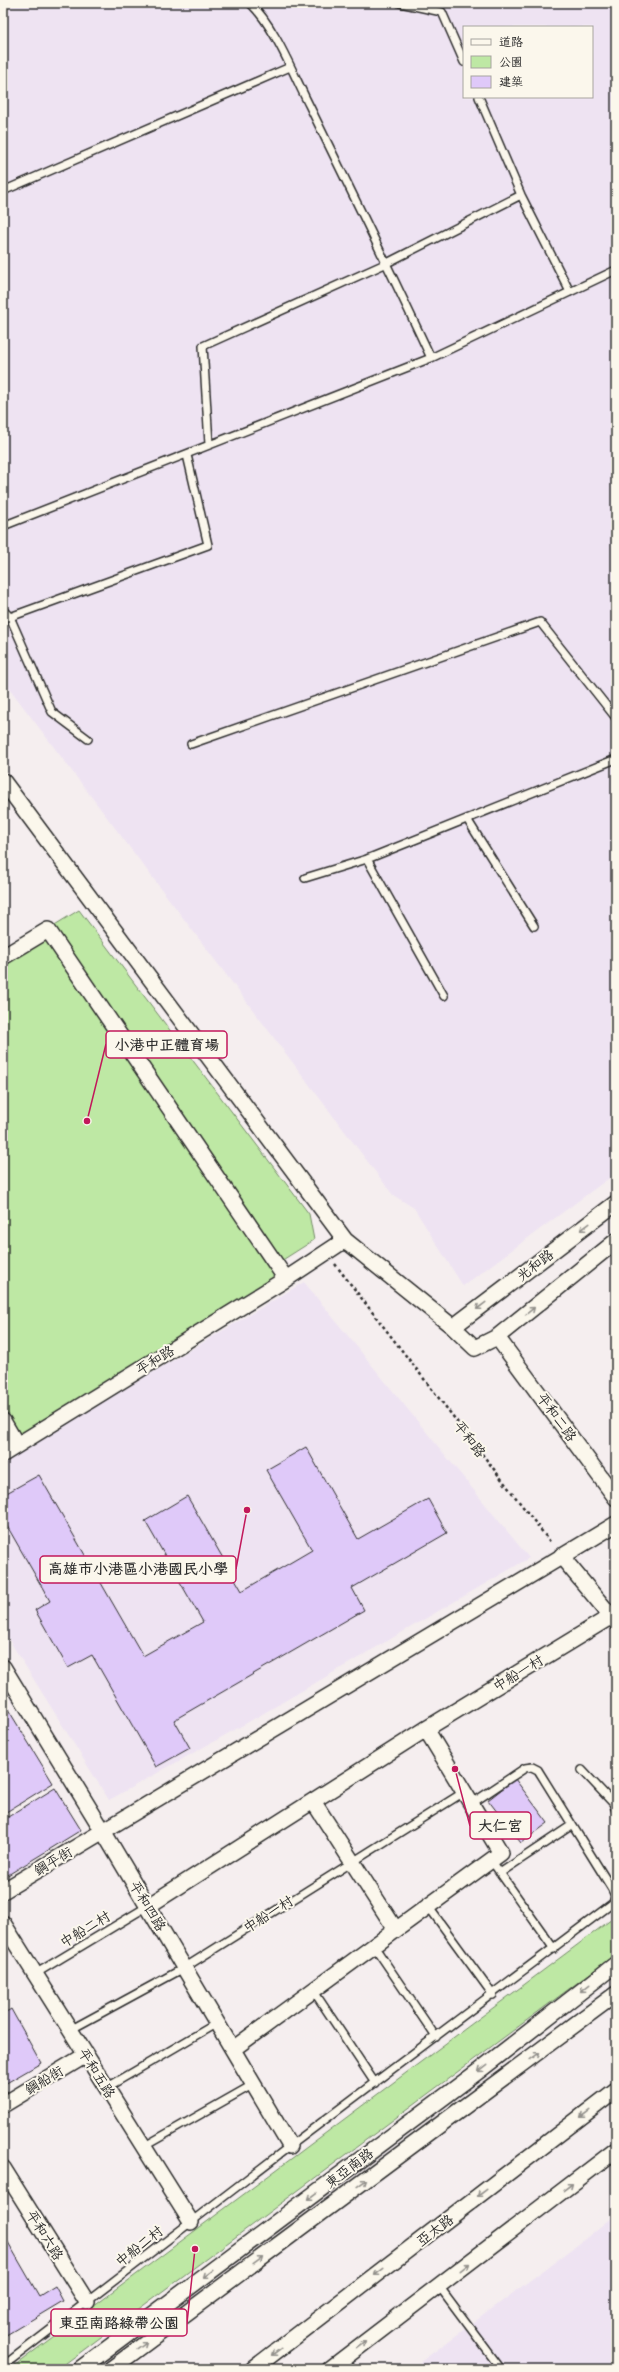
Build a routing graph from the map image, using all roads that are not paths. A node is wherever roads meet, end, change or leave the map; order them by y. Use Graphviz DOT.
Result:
graph roads {
  1 [pos="250,3"];
  2 [pos="400,3"];
  3 [pos="463,60"];
  4 [pos="290,67"];
  5 [pos="479,98"];
  6 [pos="3,191"];
  7 [pos="521,195"];
  8 [pos="387,263"];
  9 [pos="616,270"];
  10 [pos="570,292"];
  11 [pos="432,358"];
  12 [pos="209,444"];
  13 [pos="187,455"];
  14 [pos="3,526"];
  15 [pos="3,610"];
  16 [pos="10,617"];
  17 [pos="616,718"];
  18 [pos="88,738"];
  19 [pos="190,744"];
  20 [pos="616,759"];
  21 [pos="3,782"];
  22 [pos="467,819"];
  23 [pos="367,859"];
  24 [pos="305,878"];
  25 [pos="534,926"];
  26 [pos="3,957"];
  27 [pos="444,996"];
  28 [pos="616,1203"];
  29 [pos="345,1240"];
  30 [pos="616,1241"];
  31 [pos="286,1279"];
  32 [pos="453,1327"];
  33 [pos="497,1337"];
  34 [pos="3,1421"];
  35 [pos="17,1445"];
  36 [pos="3,1454"];
  37 [pos="616,1498"];
  38 [pos="616,1524"];
  39 [pos="562,1556"];
  40 [pos="613,1620"];
  41 [pos="3,1667"];
  42 [pos="426,1729"];
  43 [pos="582,1770"];
  44 [pos="468,1798"];
  45 [pos="314,1801"];
  46 [pos="616,1811"];
  47 [pos="572,1825"];
  48 [pos="103,1831"];
  49 [pos="491,1860"];
  50 [pos="352,1861"];
  51 [pos="500,1873"];
  52 [pos="3,1891"];
  53 [pos="148,1906"];
  54 [pos="428,1906"];
  55 [pos="3,1924"];
  56 [pos="396,1930"];
  57 [pos="374,1946"];
  58 [pos="554,1949"];
  59 [pos="616,1964"];
  60 [pos="184,1968"];
  61 [pos="35,1974"];
  62 [pos="313,1990"];
  63 [pos="616,1994"];
  64 [pos="493,1995"];
  65 [pos="217,2023"];
  66 [pos="70,2030"];
  67 [pos="436,2037"];
  68 [pos="233,2049"];
  69 [pos="86,2055"];
  70 [pos="375,2083"];
  71 [pos="254,2084"];
  72 [pos="106,2088"];
  73 [pos="616,2090"];
  74 [pos="3,2105"];
  75 [pos="290,2146"];
  76 [pos="144,2147"];
  77 [pos="616,2150"];
  78 [pos="3,2168"];
  79 [pos="191,2222"];
  80 [pos="439,2286"];
  81 [pos="87,2302"];
  82 [pos="3,2366"];
  83 [pos="80,2369"];
  84 [pos="111,2369"];
  85 [pos="253,2369"];
  86 [pos="330,2369"];
  87 [pos="501,2369"];
  1 -- 4 [label="lane"];
  2 -- 3 [label="lane"];
  4 -- 6 [label="lane"];
  4 -- 8 [label="lane"];
  5 -- 7 [label="lane"];
  7 -- 8 [label="lane"];
  7 -- 10 [label="lane"];
  8 -- 11 [label="lane"];
  8 -- 12 [label="lane"];
  9 -- 10 [label="lane"];
  10 -- 11 [label="lane"];
  11 -- 12 [label="lane"];
  12 -- 13 [label="lane"];
  13 -- 14 [label="lane"];
  13 -- 16 [label="lane"];
  15 -- 16 [label="lane"];
  16 -- 18 [label="lane"];
  17 -- 19 [label="lane"];
  20 -- 22 [label="lane"];
  21 -- 29 [label="street"];
  22 -- 23 [label="lane"];
  22 -- 25 [label="lane"];
  23 -- 24 [label="lane"];
  23 -- 27 [label="lane"];
  26 -- 31 [label="street"];
  28 -- 32 [label="street, 光和路, one-way"];
  29 -- 31 [label="street, 平和路"];
  29 -- 32 [label="street"];
  33 -- 30 [label="street, one-way"];
  31 -- 35 [label="street, 平和路"];
  32 -- 33 [label="street"];
  33 -- 37 [label="street, 平和二路"];
  34 -- 35 [label="street"];
  35 -- 36 [label="street, 平和路"];
  38 -- 39 [label="street, 鋼平街"];
  39 -- 40 [label="street"];
  39 -- 48 [label="street, 鋼平街"];
  40 -- 42 [label="street, 中船一村"];
  41 -- 48 [label="street, 平和四路"];
  42 -- 44 [label="street"];
  42 -- 45 [label="street, 中船一村"];
  43 -- 46 [label="lane"];
  44 -- 47 [label="lane, 中船一村"];
  44 -- 49 [label="street"];
  44 -- 50 [label="lane, 中船一村"];
  45 -- 50 [label="street"];
  45 -- 53 [label="street, 中船一村"];
  47 -- 51 [label="lane"];
  47 -- 58 [label="lane, 中船一村"];
  48 -- 52 [label="street, 鋼平街"];
  48 -- 53 [label="street, 平和四路"];
  49 -- 51 [label="lane"];
  49 -- 54 [label="street"];
  50 -- 56 [label="street"];
  50 -- 60 [label="lane, 中船一村"];
  51 -- 58 [label="lane"];
  53 -- 60 [label="street, 平和四路"];
  53 -- 61 [label="lane, 中船二村"];
  54 -- 56 [label="street"];
  54 -- 64 [label="lane"];
  55 -- 61 [label="street, 平和五路"];
  56 -- 57 [label="street"];
  57 -- 62 [label="street"];
  57 -- 67 [label="lane"];
  58 -- 64 [label="lane, 中船一村"];
  59 -- 83 [label="street, 東亞南路, one-way"];
  60 -- 65 [label="street, 平和四路"];
  60 -- 66 [label="lane"];
  61 -- 66 [label="street, 平和五路"];
  62 -- 68 [label="street"];
  62 -- 70 [label="lane"];
  84 -- 63 [label="street, 東亞南路, one-way"];
  64 -- 67 [label="lane, 中船一村"];
  65 -- 68 [label="street, 平和四路"];
  65 -- 72 [label="lane"];
  66 -- 69 [label="street, 平和五路"];
  67 -- 70 [label="lane, 中船一村"];
  68 -- 71 [label="street, 平和四路"];
  69 -- 72 [label="street, 平和五路"];
  69 -- 74 [label="street, 鋼船街"];
  70 -- 75 [label="lane, 中船一村"];
  71 -- 75 [label="street, 平和四路"];
  71 -- 76 [label="lane"];
  72 -- 76 [label="street, 平和五路"];
  73 -- 85 [label="street, 亞太路, one-way"];
  75 -- 79 [label="lane, 中船二村"];
  76 -- 79 [label="street, 平和五路"];
  80 -- 77 [label="street, one-way"];
  78 -- 81 [label="street, 平和六路"];
  79 -- 81 [label="lane, 中船二村"];
  86 -- 80 [label="street, one-way"];
  80 -- 87 [label="lane"];
  81 -- 82 [label="lane, 中船二村"];
}
